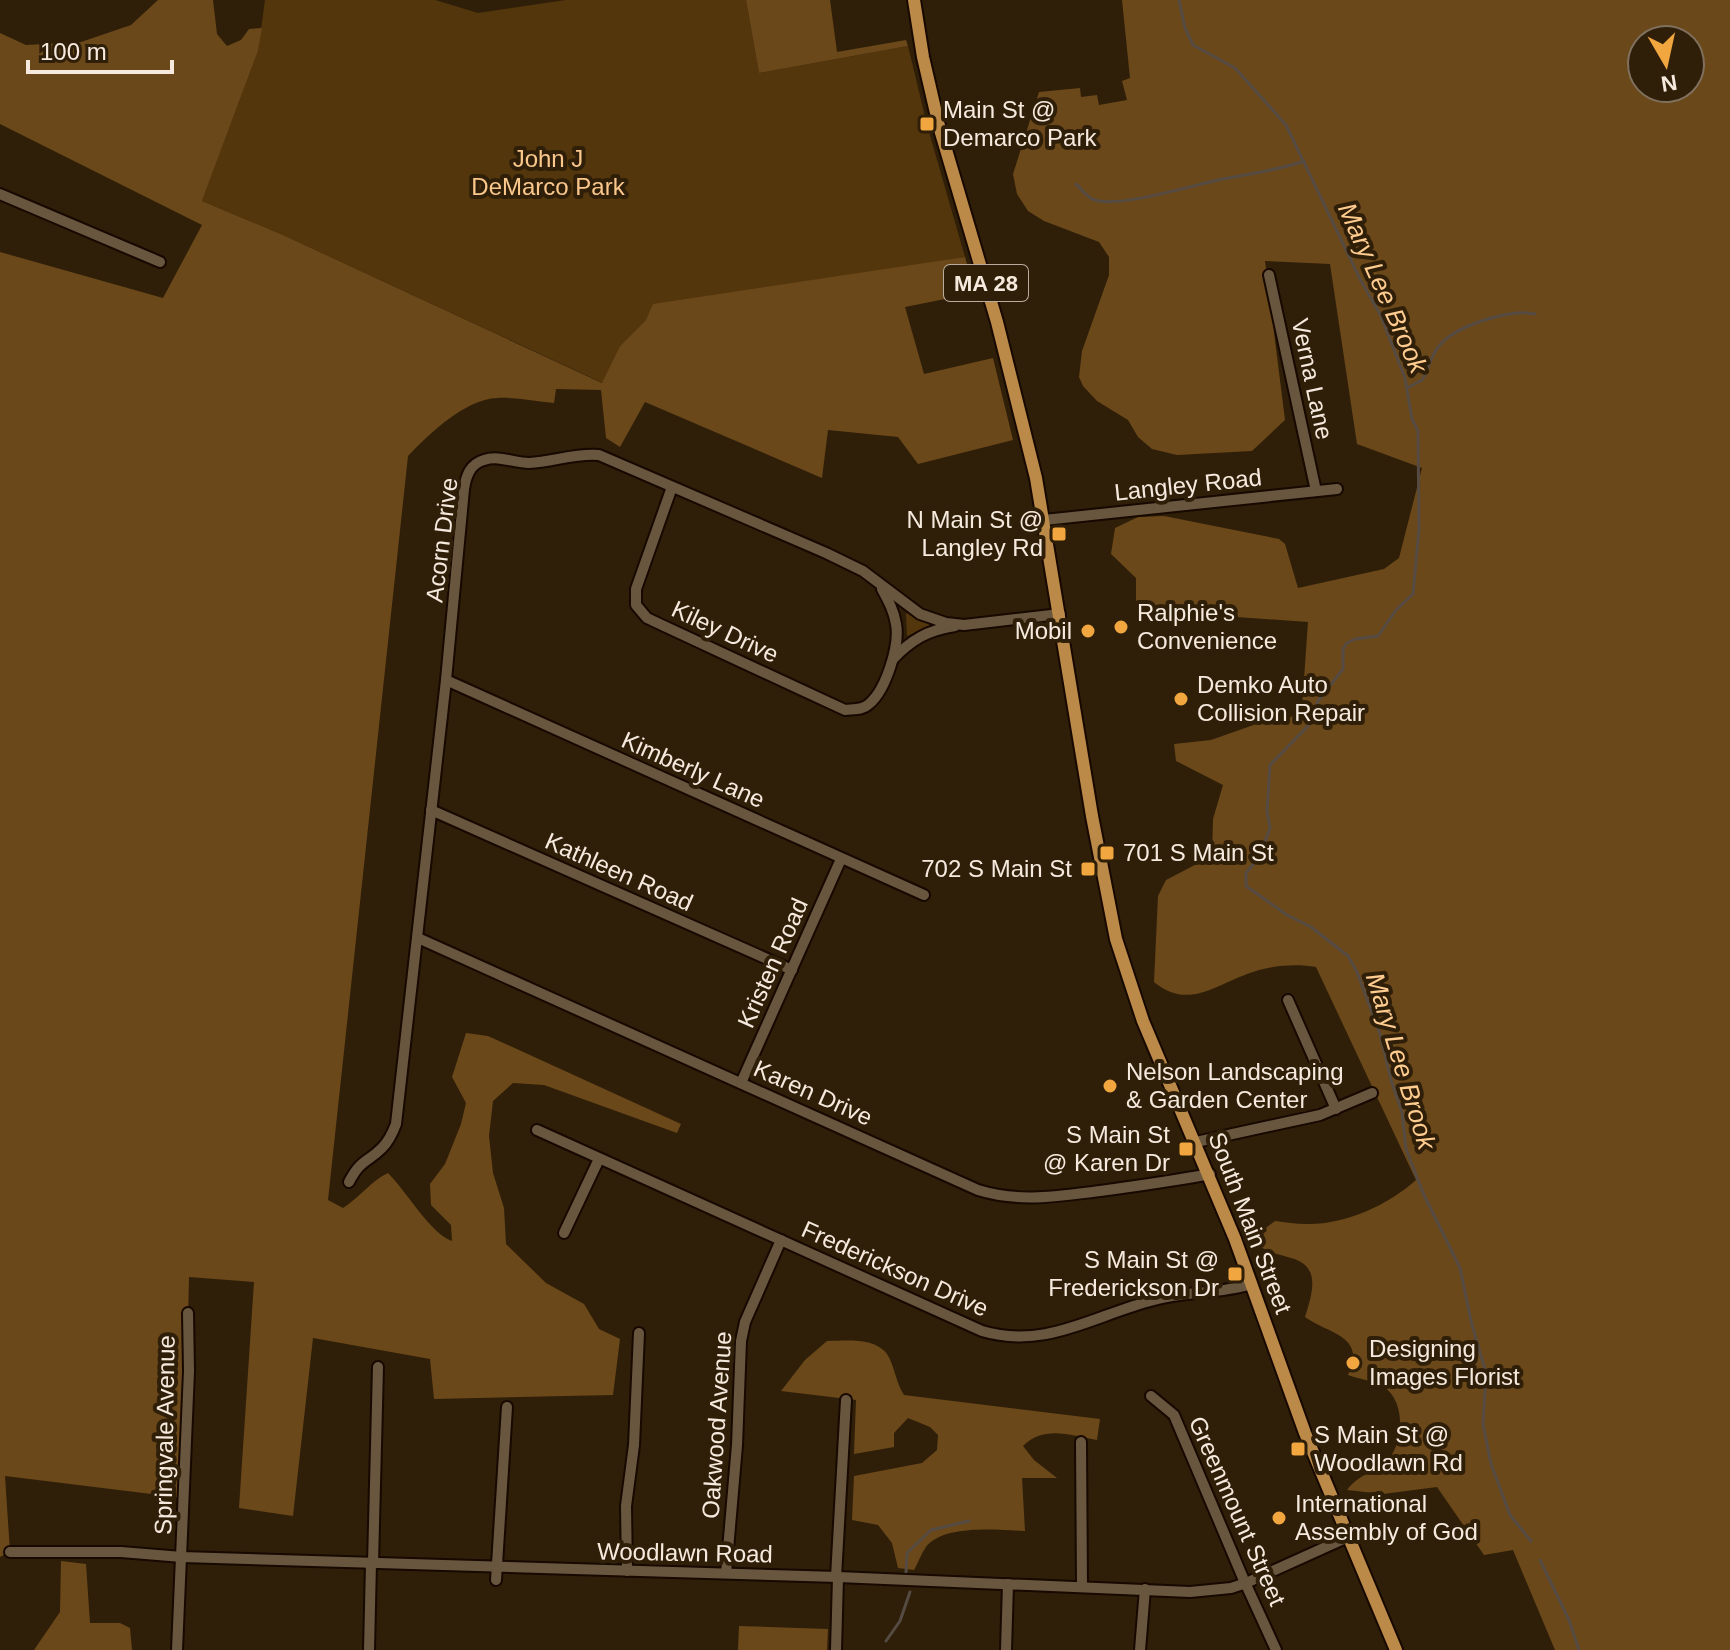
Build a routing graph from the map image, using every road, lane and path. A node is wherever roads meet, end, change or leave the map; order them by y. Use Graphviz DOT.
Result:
graph roads {
  1 [pos="914,0"];
  2 [pos="0,194"];
  3 [pos="160,262"];
  4 [pos="1269,275"];
  5 [pos="672,487"];
  6 [pos="1337,489"];
  7 [pos="1316,491"];
  8 [pos="1044,520"];
  9 [pos="880,585"];
  10 [pos="1060,614"];
  11 [pos="964,625"];
  12 [pos="893,659"];
  13 [pos="446,680"];
  14 [pos="431,810"];
  15 [pos="841,859"];
  16 [pos="924,895"];
  17 [pos="418,938"];
  18 [pos="792,970"];
  19 [pos="1288,1000"];
  20 [pos="741,1083"];
  21 [pos="1372,1093"];
  22 [pos="1336,1109"];
  23 [pos="537,1130"];
  24 [pos="1196,1142"];
  25 [pos="599,1159"];
  26 [pos="1210,1174"];
  27 [pos="349,1182"];
  28 [pos="564,1233"];
  29 [pos="781,1240"];
  30 [pos="1252,1284"];
  31 [pos="188,1313"];
  32 [pos="639,1333"];
  33 [pos="378,1367"];
  34 [pos="1151,1396"];
  35 [pos="846,1400"];
  36 [pos="507,1407"];
  37 [pos="1081,1442"];
  38 [pos="1348,1537"];
  39 [pos="10,1552"];
  40 [pos="182,1557"];
  41 [pos="372,1563"];
  42 [pos="497,1568"];
  43 [pos="627,1571"];
  44 [pos="726,1573"];
  45 [pos="837,1577"];
  46 [pos="496,1580"];
  47 [pos="1246,1583"];
  48 [pos="1008,1584"];
  49 [pos="1082,1587"];
  50 [pos="1145,1589"];
  51 [pos="177,1650"];
  52 [pos="369,1650"];
  53 [pos="836,1650"];
  54 [pos="1006,1650"];
  55 [pos="1140,1650"];
  56 [pos="1276,1650"];
  57 [pos="1396,1650"];
  1 -- 8 [label="main road, MA 28"];
  2 -- 3 [label="street"];
  4 -- 7 [label="street, Verna Lane"];
  5 -- 9 [label="street, Acorn Drive"];
  5 -- 12 [label="street, Kiley Drive"];
  5 -- 13 [label="street, Acorn Drive"];
  6 -- 7 [label="street, Langley Road"];
  7 -- 8 [label="street, Langley Road"];
  8 -- 10 [label="main road, South Main Street / MA 28"];
  9 -- 11 [label="street, Acorn Drive"];
  9 -- 12 [label="street, Kiley Drive"];
  10 -- 11 [label="street, Acorn Drive"];
  10 -- 24 [label="main road, South Main Street / MA 28"];
  11 -- 12 [label="street, Kiley Drive"];
  13 -- 14 [label="street, Acorn Drive"];
  13 -- 15 [label="street, Kimberly Lane"];
  14 -- 17 [label="street, Acorn Drive"];
  14 -- 18 [label="street, Kathleen Road"];
  15 -- 16 [label="street, Kimberly Lane"];
  15 -- 18 [label="street, Kristen Road"];
  17 -- 20 [label="street, Karen Drive"];
  17 -- 27 [label="street, Acorn Drive"];
  18 -- 20 [label="street, Kristen Road"];
  19 -- 22 [label="street"];
  20 -- 26 [label="street, Karen Drive"];
  21 -- 22 [label="street"];
  22 -- 24 [label="street"];
  23 -- 25 [label="street, Frederickson Drive"];
  24 -- 26 [label="main road, South Main Street / MA 28"];
  25 -- 28 [label="street"];
  25 -- 29 [label="street, Frederickson Drive"];
  26 -- 30 [label="main road, South Main Street / MA 28"];
  29 -- 30 [label="street, Frederickson Drive"];
  29 -- 44 [label="street, Oakwood Avenue"];
  30 -- 38 [label="main road, South Main Street / MA 28"];
  31 -- 40 [label="street, Springvale Avenue"];
  32 -- 43 [label="street"];
  33 -- 41 [label="street"];
  34 -- 47 [label="street, Greenmount Street"];
  35 -- 45 [label="street"];
  36 -- 42 [label="street"];
  37 -- 49 [label="street"];
  38 -- 47 [label="street, Woodlawn Road"];
  38 -- 57 [label="main road, South Main Street / MA 28"];
  39 -- 40 [label="street, Woodlawn Road"];
  40 -- 41 [label="street, Woodlawn Road"];
  40 -- 51 [label="street, Springvale Avenue"];
  41 -- 42 [label="street, Woodlawn Road"];
  41 -- 52 [label="street"];
  42 -- 43 [label="street, Woodlawn Road"];
  42 -- 46 [label="street"];
  43 -- 44 [label="street, Woodlawn Road"];
  44 -- 45 [label="street, Woodlawn Road"];
  45 -- 48 [label="street, Woodlawn Road"];
  45 -- 53 [label="street"];
  47 -- 50 [label="street, Woodlawn Road"];
  47 -- 56 [label="street, Greenmount Street"];
  48 -- 49 [label="street, Woodlawn Road"];
  48 -- 54 [label="street"];
  49 -- 50 [label="street, Woodlawn Road"];
  50 -- 55 [label="street"];
}
